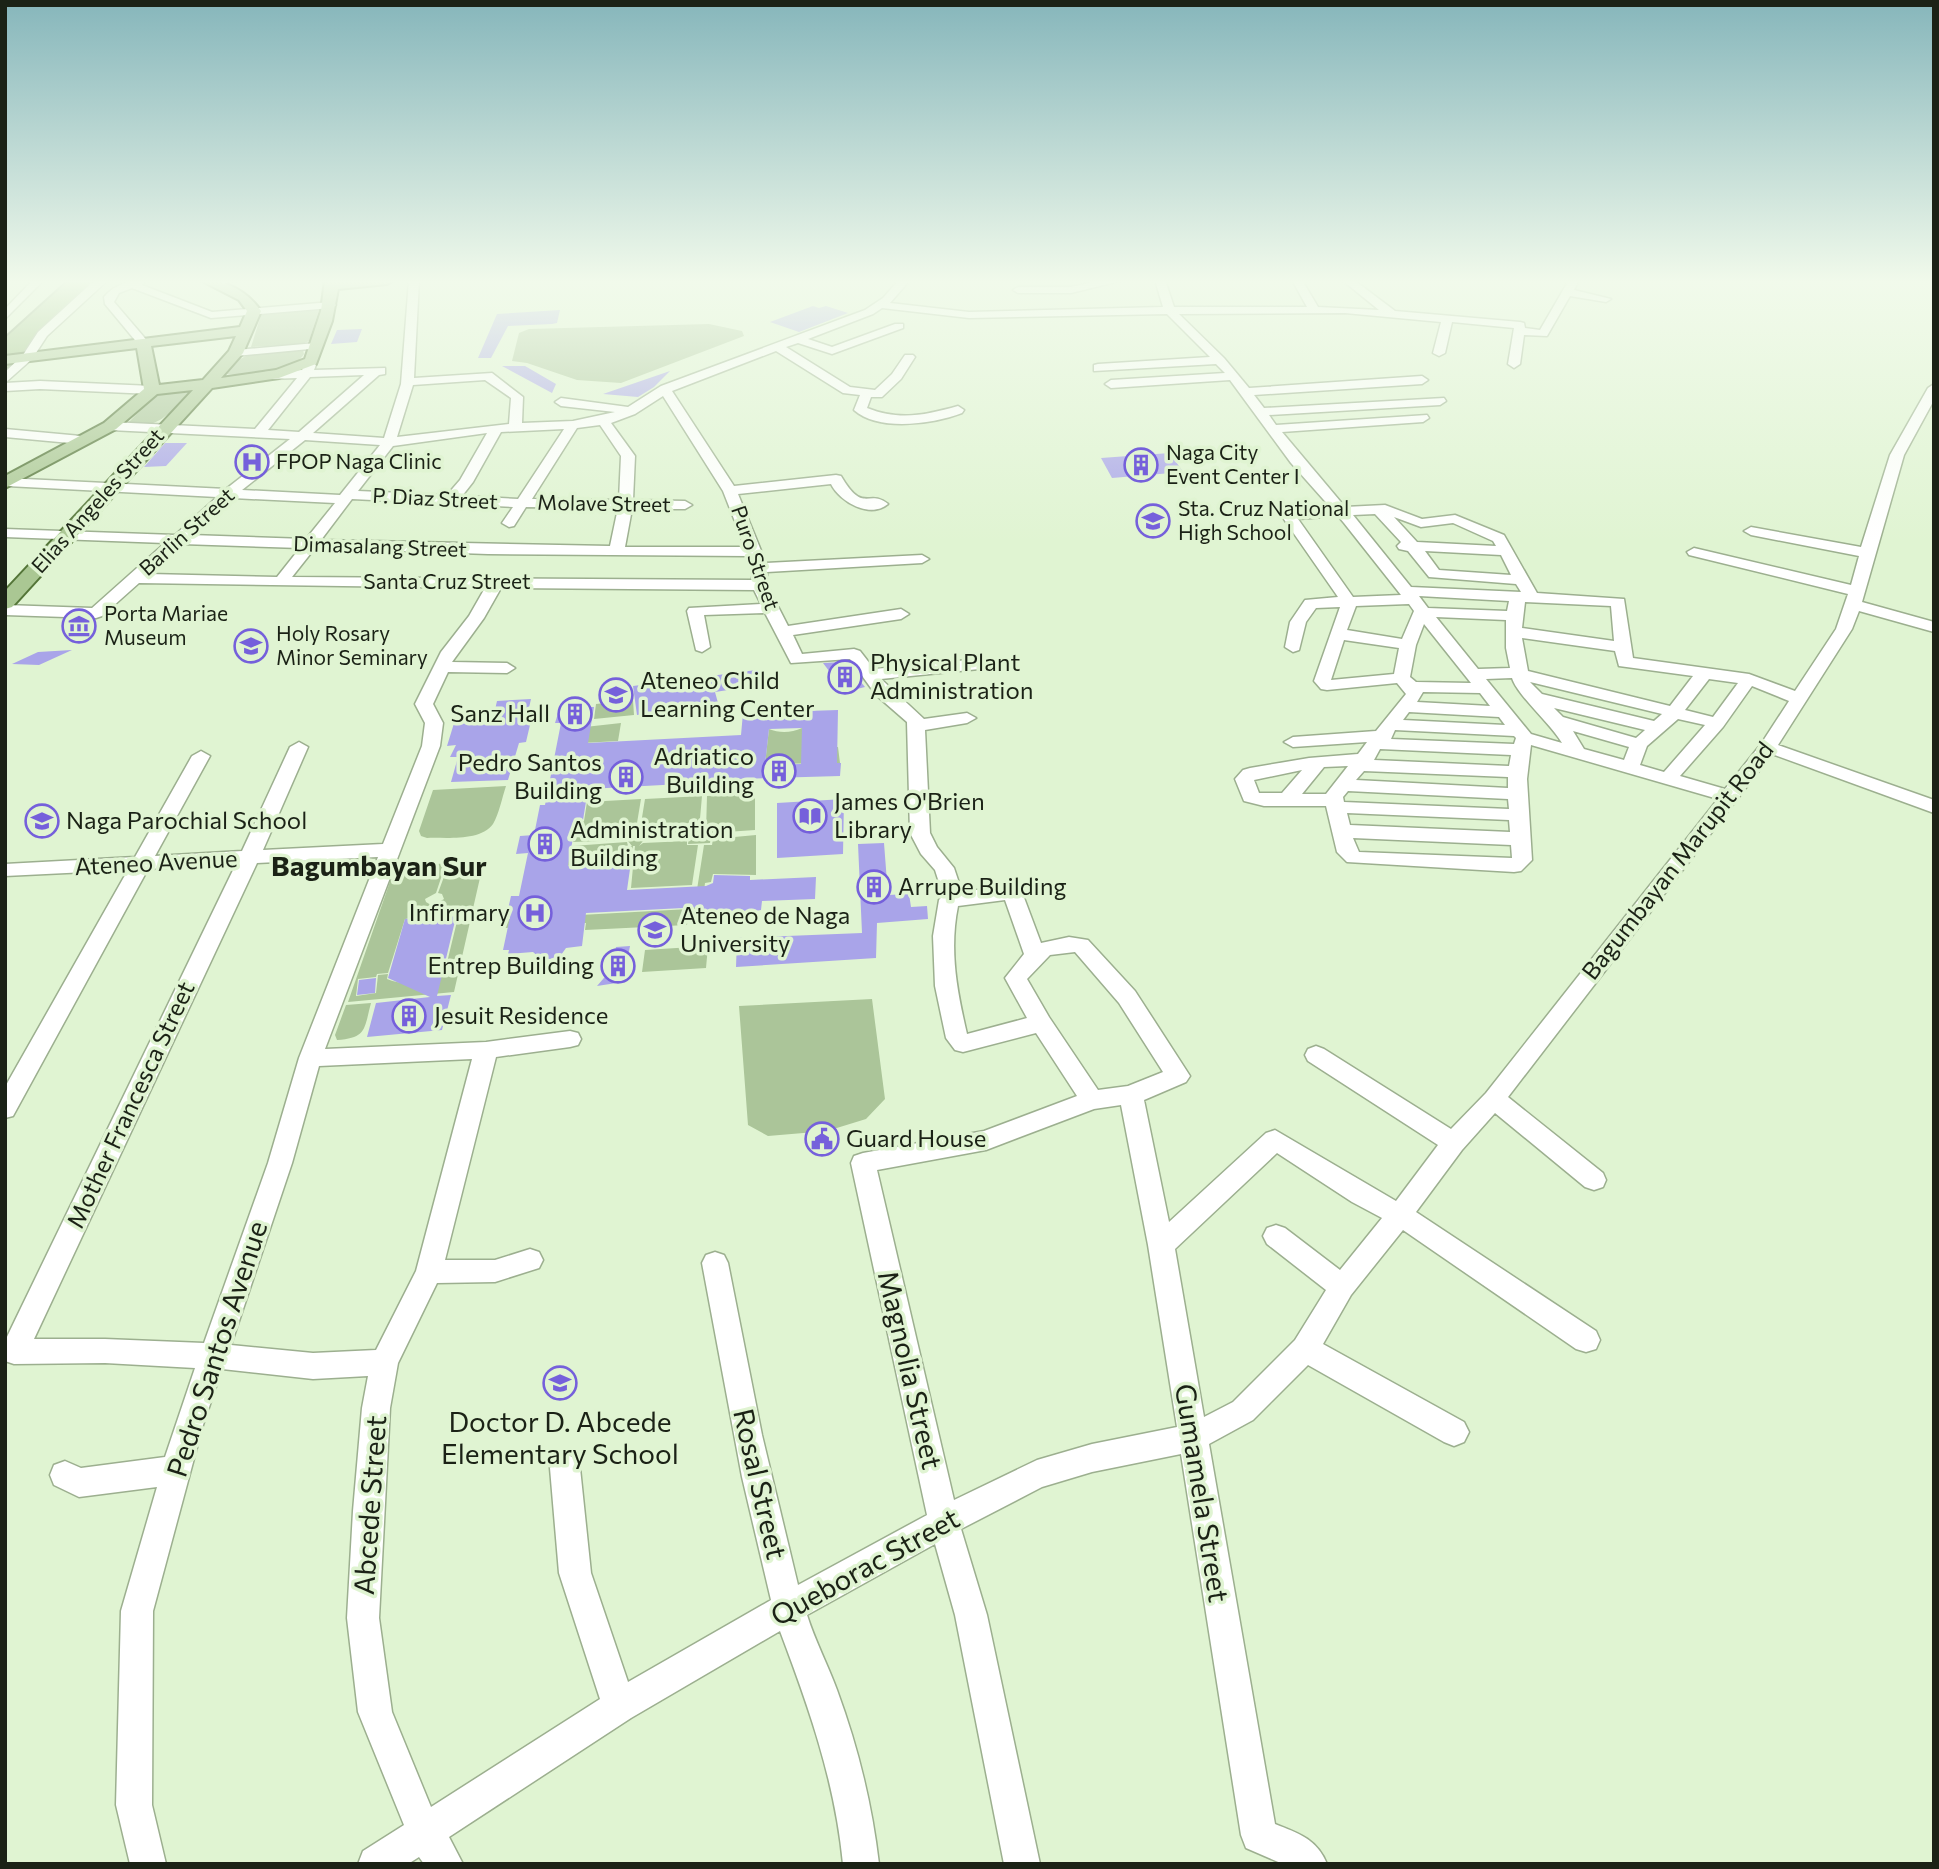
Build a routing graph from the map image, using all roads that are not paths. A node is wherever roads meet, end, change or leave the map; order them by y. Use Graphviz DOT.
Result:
graph roads {
  1 [pos="148,367"];
  2 [pos="222,367"];
  3 [pos="298,367"];
  4 [pos="306,367"];
  5 [pos="354,367"];
  6 [pos="409,367"];
  7 [pos="723,367"];
  8 [pos="810,367"];
  9 [pos="903,367"];
  10 [pos="1110,367"];
  11 [pos="1226,367"];
  12 [pos="1098,368"];
  13 [pos="376,371"];
  14 [pos="408,376"];
  15 [pos="1233,376"];
  16 [pos="1422,380"];
  17 [pos="207,383"];
  18 [pos="1111,384"];
  19 [pos="5,387"];
  20 [pos="1934,388"];
  21 [pos="665,389"];
  22 [pos="152,390"];
  23 [pos="867,392"];
  24 [pos="1243,392"];
  25 [pos="1440,401"];
  26 [pos="561,402"];
  27 [pos="958,410"];
  28 [pos="631,411"];
  29 [pos="1259,412"];
  30 [pos="1423,418"];
  31 [pos="603,421"];
  32 [pos="573,425"];
  33 [pos="110,426"];
  34 [pos="166,426"];
  35 [pos="497,428"];
  36 [pos="515,428"];
  37 [pos="1272,429"];
  38 [pos="5,433"];
  39 [pos="259,433"];
  40 [pos="302,436"];
  41 [pos="81,440"];
  42 [pos="390,442"];
  43 [pos="270,459"];
  44 [pos="6,483"];
  45 [pos="112,487"];
  46 [pos="730,491"];
  47 [pos="231,492"];
  48 [pos="345,497"];
  49 [pos="451,500"];
  50 [pos="523,503"];
  51 [pos="881,503"];
  52 [pos="626,505"];
  53 [pos="685,505"];
  54 [pos="1379,510"];
  55 [pos="1343,514"];
  56 [pos="509,523"];
  57 [pos="1397,531"];
  58 [pos="1752,531"];
  59 [pos="5,533"];
  60 [pos="65,536"];
  61 [pos="176,541"];
  62 [pos="1369,544"];
  63 [pos="1503,544"];
  64 [pos="309,545"];
  65 [pos="1410,546"];
  66 [pos="616,552"];
  67 [pos="754,552"];
  68 [pos="1694,552"];
  69 [pos="1867,553"];
  70 [pos="922,559"];
  71 [pos="1519,573"];
  72 [pos="760,577"];
  73 [pos="135,578"];
  74 [pos="281,582"];
  75 [pos="496,583"];
  76 [pos="694,584"];
  77 [pos="1525,597"];
  78 [pos="1855,598"];
  79 [pos="1414,600"];
  80 [pos="5,603"];
  81 [pos="1349,603"];
  82 [pos="770,608"];
  83 [pos="5,610"];
  84 [pos="695,611"];
  85 [pos="901,614"];
  86 [pos="1514,624"];
  87 [pos="1934,627"];
  88 [pos="782,632"];
  89 [pos="1339,634"];
  90 [pos="1408,645"];
  91 [pos="702,646"];
  92 [pos="1293,647"];
  93 [pos="1623,648"];
  94 [pos="989,663"];
  95 [pos="441,667"];
  96 [pos="507,668"];
  97 [pos="1705,672"];
  98 [pos="1520,673"];
  99 [pos="1473,674"];
  100 [pos="869,675"];
  101 [pos="1749,679"];
  102 [pos="1406,682"];
  103 [pos="1485,688"];
  104 [pos="1536,698"];
  105 [pos="1800,699"];
  106 [pos="1406,707"];
  107 [pos="1504,712"];
  108 [pos="1675,712"];
  109 [pos="967,718"];
  110 [pos="1557,721"];
  111 [pos="1717,723"];
  112 [pos="916,726"];
  113 [pos="1659,728"];
  114 [pos="1385,735"];
  115 [pos="1521,740"];
  116 [pos="1293,742"];
  117 [pos="1639,744"];
  118 [pos="299,747"];
  119 [pos="1768,747"];
  120 [pos="1577,753"];
  121 [pos="201,756"];
  122 [pos="1319,762"];
  123 [pos="1364,762"];
  124 [pos="1632,766"];
  125 [pos="1517,772"];
  126 [pos="1669,778"];
  127 [pos="1520,794"];
  128 [pos="1728,796"];
  129 [pos="1338,797"];
  130 [pos="1287,799"];
  131 [pos="1934,807"];
  132 [pos="1519,815"];
  133 [pos="1342,831"];
  134 [pos="1521,839"];
  135 [pos="390,850"];
  136 [pos="248,859"];
  137 [pos="139,865"];
  138 [pos="5,870"];
  139 [pos="954,899"];
  140 [pos="1034,954"];
  141 [pos="1041,1023"];
  142 [pos="570,1040"];
  143 [pos="486,1050"];
  144 [pos="1316,1055"];
  145 [pos="310,1058"];
  146 [pos="1131,1095"];
  147 [pos="1494,1099"];
  148 [pos="1092,1100"];
  149 [pos="5,1109"];
  150 [pos="1453,1143"];
  151 [pos="1594,1180"];
  152 [pos="1401,1216"];
  153 [pos="1276,1236"];
  154 [pos="1161,1245"];
  155 [pos="530,1260"];
  156 [pos="715,1263"];
  157 [pos="429,1272"];
  158 [pos="1342,1287"];
  159 [pos="1586,1340"];
  160 [pos="1305,1349"];
  161 [pos="215,1356"];
  162 [pos="384,1363"];
  163 [pos="1454,1432"];
  164 [pos="1192,1438"];
  165 [pos="565,1468"];
  166 [pos="176,1470"];
  167 [pos="65,1475"];
  168 [pos="944,1522"];
  169 [pos="789,1608"];
  170 [pos="619,1706"];
  171 [pos="424,1832"];
  172 [pos="148,1864"];
  173 [pos="376,1864"];
  174 [pos="445,1864"];
  175 [pos="861,1864"];
  176 [pos="1022,1864"];
  177 [pos="1309,1864"];
  1 -- 22 [label="main road"];
  2 -- 17 [label="main road, Elias Angeles Street"];
  3 -- 17 [label="main road"];
  4 -- 39 [label="street"];
  5 -- 13 [label="street"];
  6 -- 14 [label="street"];
  7 -- 21 [label="street"];
  8 -- 23 [label="street"];
  9 -- 23 [label="street"];
  10 -- 12 [label="street"];
  11 -- 15 [label="street"];
  13 -- 14 [label="street"];
  13 -- 40 [label="street, Barlin Street"];
  14 -- 36 [label="street"];
  14 -- 42 [label="street"];
  15 -- 18 [label="street"];
  15 -- 24 [label="street"];
  16 -- 24 [label="street"];
  17 -- 22 [label="main road"];
  17 -- 34 [label="main road, Elias Angeles Street"];
  19 -- 22 [label="street"];
  20 -- 69 [label="street, Bagumbayan Marupit Road"];
  21 -- 28 [label="street"];
  21 -- 46 [label="street, Puro Street"];
  22 -- 33 [label="main road"];
  23 -- 27 [label="street"];
  24 -- 29 [label="street"];
  25 -- 29 [label="street"];
  26 -- 28 [label="street"];
  28 -- 31 [label="street"];
  29 -- 37 [label="street"];
  30 -- 37 [label="street"];
  31 -- 32 [label="street"];
  31 -- 52 [label="street"];
  32 -- 36 [label="street"];
  32 -- 50 [label="street"];
  33 -- 34 [label="street"];
  33 -- 41 [label="main road"];
  34 -- 39 [label="street"];
  34 -- 45 [label="main road, Elias Angeles Street"];
  35 -- 36 [label="street"];
  35 -- 42 [label="street"];
  35 -- 49 [label="street"];
  37 -- 55 [label="street"];
  38 -- 41 [label="street"];
  39 -- 40 [label="street"];
  39 -- 43 [label="street"];
  40 -- 42 [label="street"];
  40 -- 43 [label="street, Barlin Street"];
  41 -- 44 [label="main road"];
  42 -- 48 [label="street"];
  43 -- 47 [label="street, Barlin Street"];
  44 -- 45 [label="street, P. Diaz Street"];
  45 -- 47 [label="street, P. Diaz Street"];
  45 -- 60 [label="main road, Elias Angeles Street"];
  46 -- 51 [label="street"];
  46 -- 67 [label="street, Puro Street"];
  47 -- 48 [label="street, P. Diaz Street"];
  47 -- 61 [label="street, Barlin Street"];
  48 -- 49 [label="street, P. Diaz Street"];
  48 -- 64 [label="street"];
  49 -- 50 [label="street, P. Diaz Street"];
  50 -- 52 [label="street, Molave Street"];
  50 -- 56 [label="street"];
  52 -- 53 [label="street, Molave Street"];
  52 -- 66 [label="street"];
  54 -- 55 [label="street"];
  54 -- 57 [label="street"];
  54 -- 63 [label="street"];
  55 -- 62 [label="street"];
  55 -- 81 [label="street"];
  57 -- 63 [label="street"];
  57 -- 65 [label="street"];
  58 -- 69 [label="street"];
  59 -- 60 [label="street, Dimasalang Street"];
  60 -- 61 [label="street, Dimasalang Street"];
  60 -- 80 [label="main road, Elias Angeles Street"];
  61 -- 64 [label="street, Dimasalang Street"];
  61 -- 73 [label="street, Barlin Street"];
  62 -- 65 [label="street"];
  62 -- 79 [label="street"];
  63 -- 65 [label="street"];
  63 -- 71 [label="street"];
  64 -- 66 [label="street, Dimasalang Street"];
  64 -- 74 [label="street"];
  65 -- 71 [label="street"];
  66 -- 67 [label="street, Dimasalang Street"];
  67 -- 72 [label="street, Puro Street"];
  68 -- 78 [label="street"];
  69 -- 78 [label="street, Bagumbayan Marupit Road"];
  70 -- 72 [label="street, Santa Cruz Street"];
  71 -- 77 [label="street"];
  72 -- 76 [label="street, Santa Cruz Street"];
  72 -- 82 [label="street, Puro Street"];
  73 -- 74 [label="street, Santa Cruz Street"];
  73 -- 83 [label="street, Barlin Street"];
  74 -- 75 [label="street, Santa Cruz Street"];
  75 -- 76 [label="street, Santa Cruz Street"];
  75 -- 95 [label="street"];
  76 -- 84 [label="street"];
  77 -- 79 [label="street"];
  77 -- 86 [label="street"];
  77 -- 93 [label="street"];
  78 -- 87 [label="street"];
  78 -- 105 [label="street, Bagumbayan Marupit Road"];
  79 -- 81 [label="street"];
  79 -- 86 [label="street"];
  79 -- 90 [label="street"];
  79 -- 99 [label="street"];
  81 -- 89 [label="street"];
  81 -- 92 [label="street"];
  82 -- 84 [label="street"];
  82 -- 88 [label="street, Puro Street"];
  84 -- 91 [label="street"];
  85 -- 88 [label="street"];
  86 -- 93 [label="street"];
  86 -- 98 [label="street"];
  88 -- 100 [label="street, Puro Street"];
  89 -- 90 [label="street"];
  89 -- 102 [label="street"];
  90 -- 102 [label="street"];
  93 -- 97 [label="street"];
  94 -- 100 [label="street"];
  95 -- 96 [label="street"];
  95 -- 135 [label="street, Pedro Santos Avenue"];
  97 -- 101 [label="street"];
  97 -- 108 [label="street"];
  98 -- 99 [label="street"];
  98 -- 104 [label="street"];
  98 -- 108 [label="street"];
  99 -- 103 [label="street"];
  100 -- 112 [label="street"];
  101 -- 105 [label="street"];
  101 -- 111 [label="street"];
  102 -- 103 [label="street"];
  102 -- 106 [label="street"];
  103 -- 107 [label="street"];
  104 -- 110 [label="street"];
  104 -- 113 [label="street"];
  105 -- 119 [label="street, Bagumbayan Marupit Road"];
  106 -- 107 [label="street"];
  106 -- 114 [label="street"];
  107 -- 115 [label="street"];
  108 -- 111 [label="street"];
  108 -- 113 [label="street"];
  109 -- 112 [label="street"];
  110 -- 117 [label="street"];
  110 -- 120 [label="street"];
  111 -- 126 [label="street"];
  112 -- 139 [label="street"];
  113 -- 117 [label="street"];
  114 -- 115 [label="street"];
  114 -- 116 [label="street"];
  114 -- 123 [label="street"];
  115 -- 120 [label="street"];
  115 -- 125 [label="street"];
  117 -- 124 [label="street"];
  118 -- 136 [label="street, Mother Francesca Street"];
  119 -- 128 [label="street, Bagumbayan Marupit Road"];
  119 -- 131 [label="street"];
  120 -- 124 [label="street"];
  121 -- 137 [label="street"];
  122 -- 123 [label="street"];
  122 -- 130 [label="street"];
  122 -- 130 [label="street"];
  123 -- 125 [label="street"];
  123 -- 129 [label="street"];
  124 -- 126 [label="street"];
  125 -- 127 [label="street"];
  126 -- 128 [label="street"];
  127 -- 129 [label="street"];
  127 -- 132 [label="street"];
  128 -- 147 [label="street, Bagumbayan Marupit Road"];
  129 -- 130 [label="street"];
  129 -- 132 [label="street"];
  129 -- 133 [label="street"];
  132 -- 134 [label="street"];
  133 -- 134 [label="street"];
  133 -- 134 [label="street"];
  135 -- 136 [label="street, Ateneo Avenue"];
  135 -- 145 [label="street, Pedro Santos Avenue"];
  136 -- 137 [label="street, Ateneo Avenue"];
  136 -- 161 [label="street, Mother Francesca Street"];
  137 -- 138 [label="street, Ateneo Avenue"];
  137 -- 149 [label="street"];
  139 -- 140 [label="street"];
  139 -- 141 [label="street"];
  140 -- 141 [label="street"];
  140 -- 146 [label="street"];
  141 -- 148 [label="street"];
  142 -- 143 [label="street"];
  143 -- 145 [label="street"];
  143 -- 157 [label="street, Abcede Street"];
  144 -- 150 [label="street"];
  145 -- 161 [label="street, Pedro Santos Avenue"];
  146 -- 148 [label="street"];
  146 -- 154 [label="street, Gumamela Street"];
  147 -- 150 [label="street, Bagumbayan Marupit Road"];
  147 -- 151 [label="street"];
  148 -- 168 [label="street, Magnolia Street"];
  150 -- 152 [label="street, Bagumbayan Marupit Road"];
  152 -- 154 [label="street"];
  152 -- 158 [label="street, Bagumbayan Marupit Road"];
  152 -- 159 [label="street"];
  153 -- 158 [label="street"];
  154 -- 164 [label="street, Gumamela Street"];
  155 -- 157 [label="street"];
  156 -- 169 [label="street, Rosal Street"];
  157 -- 162 [label="street, Abcede Street"];
  158 -- 160 [label="street, Queborac Street"];
  160 -- 163 [label="street"];
  160 -- 164 [label="street, Queborac Street"];
  161 -- 162 [label="street"];
  161 -- 166 [label="street, Pedro Santos Avenue"];
  162 -- 171 [label="street, Abcede Street"];
  164 -- 168 [label="street, Queborac Street"];
  164 -- 177 [label="street, Gumamela Street"];
  165 -- 170 [label="street"];
  166 -- 167 [label="street"];
  166 -- 172 [label="street, Pedro Santos Avenue"];
  168 -- 169 [label="street, Queborac Street"];
  168 -- 176 [label="street, Magnolia Street"];
  169 -- 170 [label="street, Queborac Street"];
  169 -- 175 [label="street, Rosal Street"];
  170 -- 171 [label="street, Queborac Street"];
  171 -- 173 [label="street, Queborac Street"];
  171 -- 174 [label="street, Abcede Street"];
}
